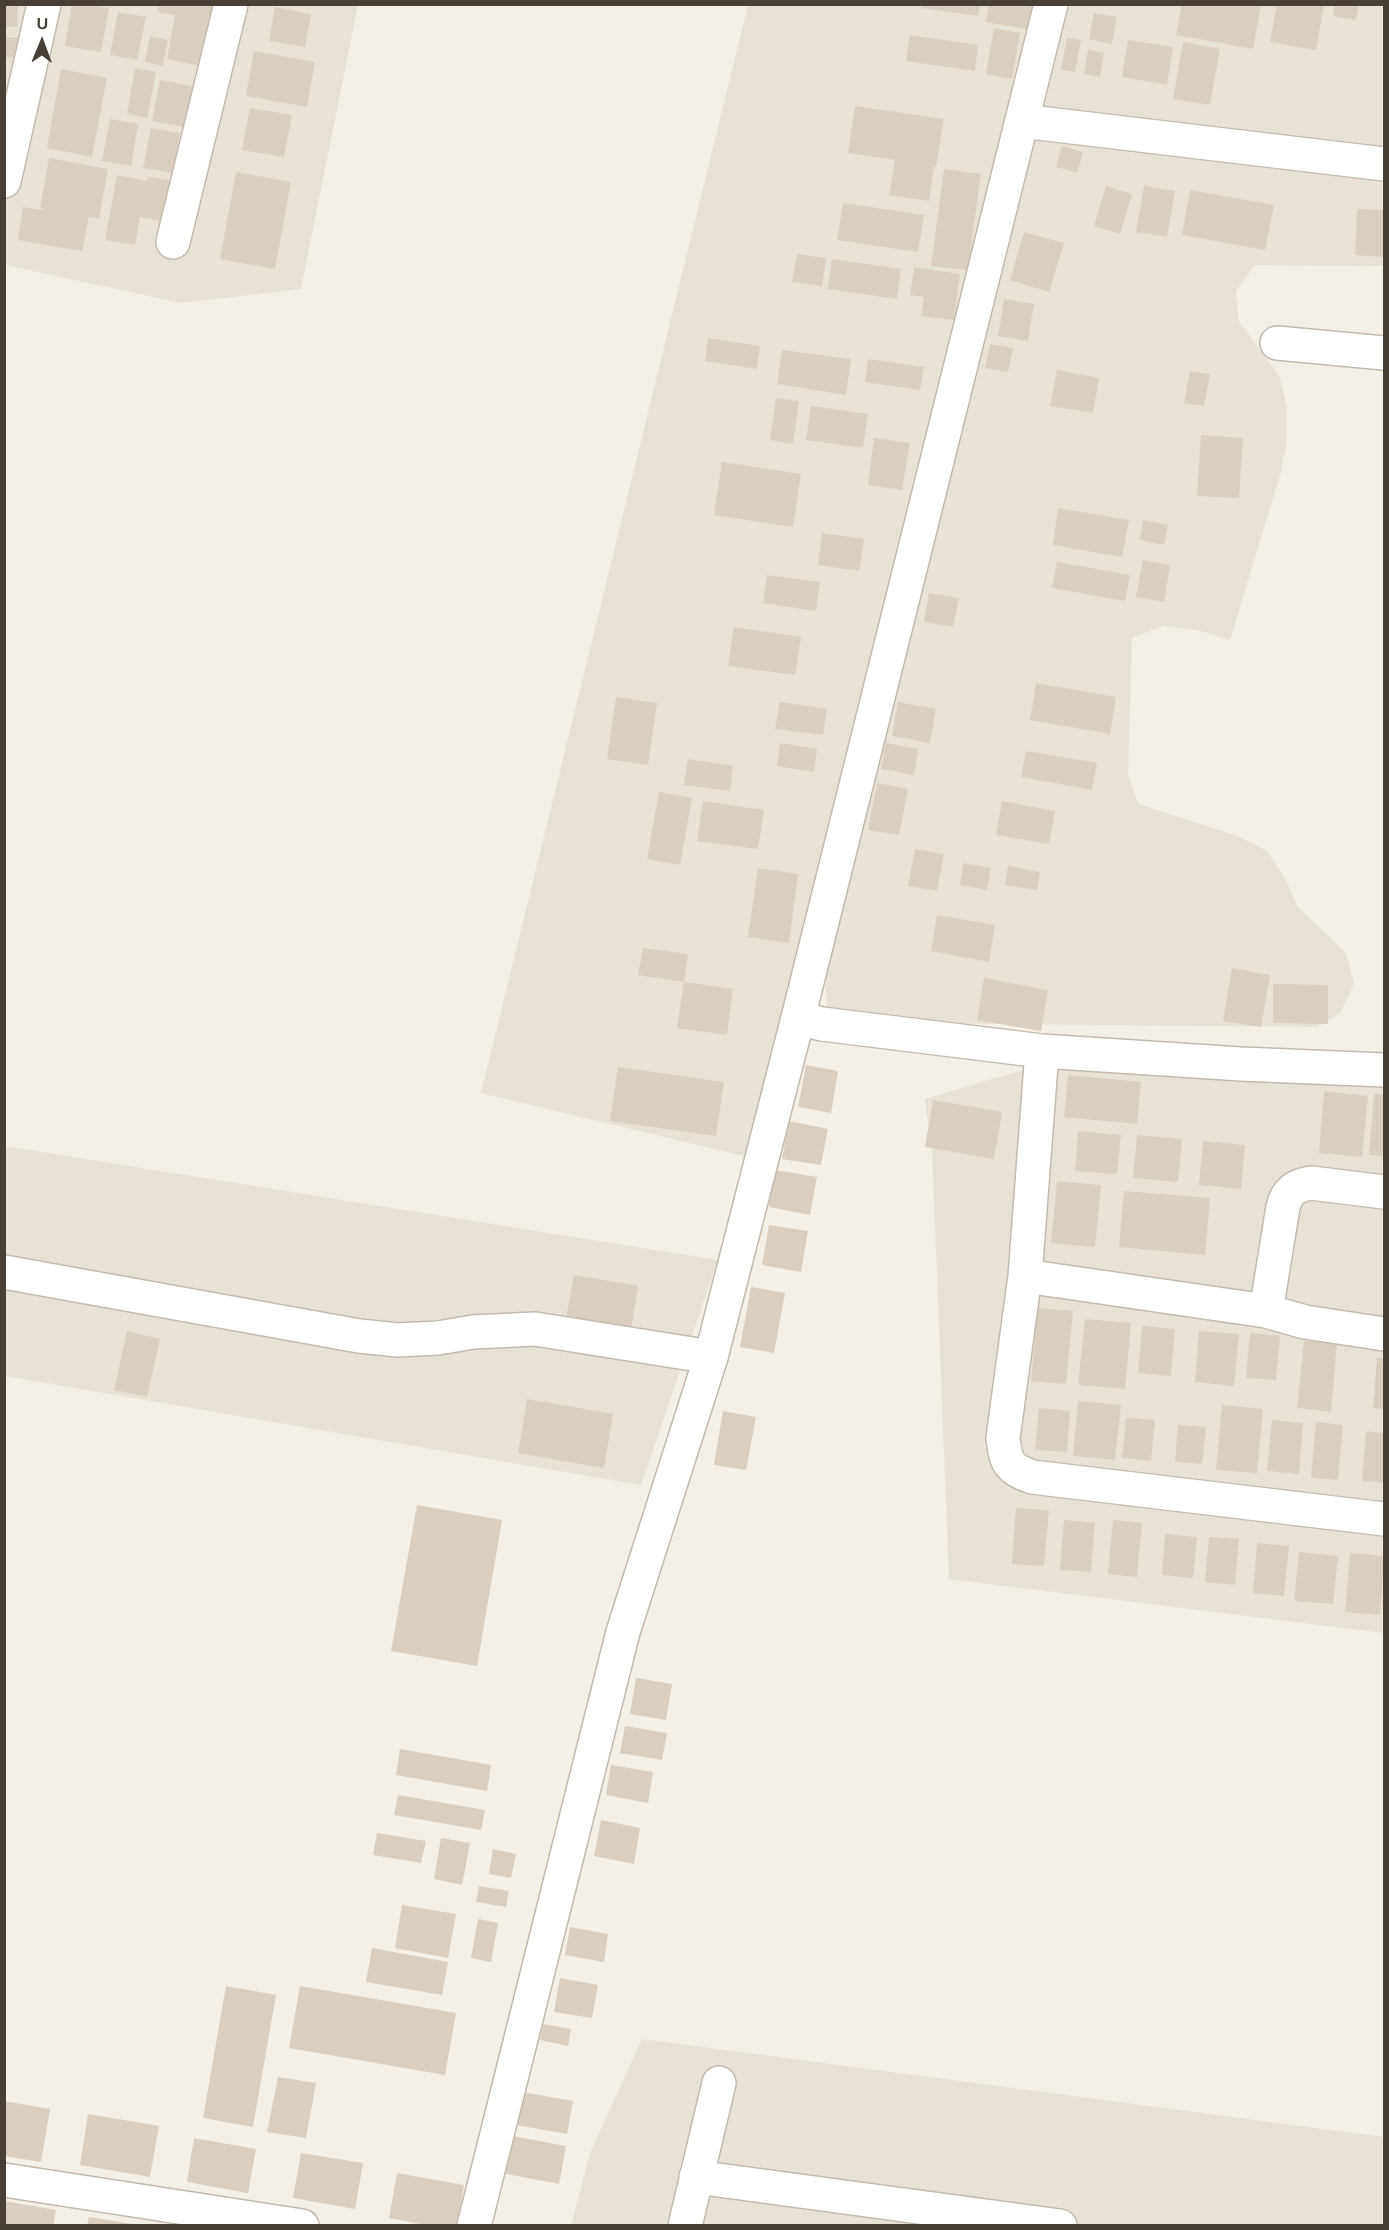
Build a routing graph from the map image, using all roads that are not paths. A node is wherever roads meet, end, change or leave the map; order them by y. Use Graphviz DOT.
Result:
graph roads {
  1 [pos="44,4"];
  2 [pos="231,4"];
  3 [pos="1051,4"];
  4 [pos="1024,121"];
  5 [pos="8,148"];
  6 [pos="1384,165"];
  7 [pos="4,181"];
  8 [pos="173,242"];
  9 [pos="1277,343"];
  10 [pos="1384,353"];
  11 [pos="810,1021"];
  12 [pos="1042,1051"];
  13 [pos="1384,1070"];
  14 [pos="1384,1192"];
  15 [pos="4,1272"];
  16 [pos="1024,1276"];
  17 [pos="1266,1311"];
  18 [pos="1384,1334"];
  19 [pos="711,1357"];
  20 [pos="1384,1520"];
  21 [pos="719,2083"];
  22 [pos="696,2177"];
  23 [pos="4,2180"];
  24 [pos="302,2226"];
  25 [pos="474,2226"];
  26 [pos="685,2226"];
  27 [pos="1060,2226"];
  1 -- 5 [label="street"];
  2 -- 8 [label="street"];
  3 -- 4 [label="street"];
  4 -- 6 [label="street"];
  4 -- 11 [label="street"];
  5 -- 7 [label="street"];
  9 -- 10 [label="street"];
  11 -- 12 [label="street"];
  11 -- 19 [label="street"];
  12 -- 13 [label="street"];
  12 -- 16 [label="street"];
  14 -- 17 [label="street"];
  15 -- 19 [label="street"];
  16 -- 17 [label="street"];
  16 -- 20 [label="street"];
  17 -- 18 [label="street"];
  19 -- 25 [label="street"];
  21 -- 22 [label="street"];
  22 -- 26 [label="street"];
  22 -- 27 [label="street"];
  23 -- 24 [label="street"];
}
